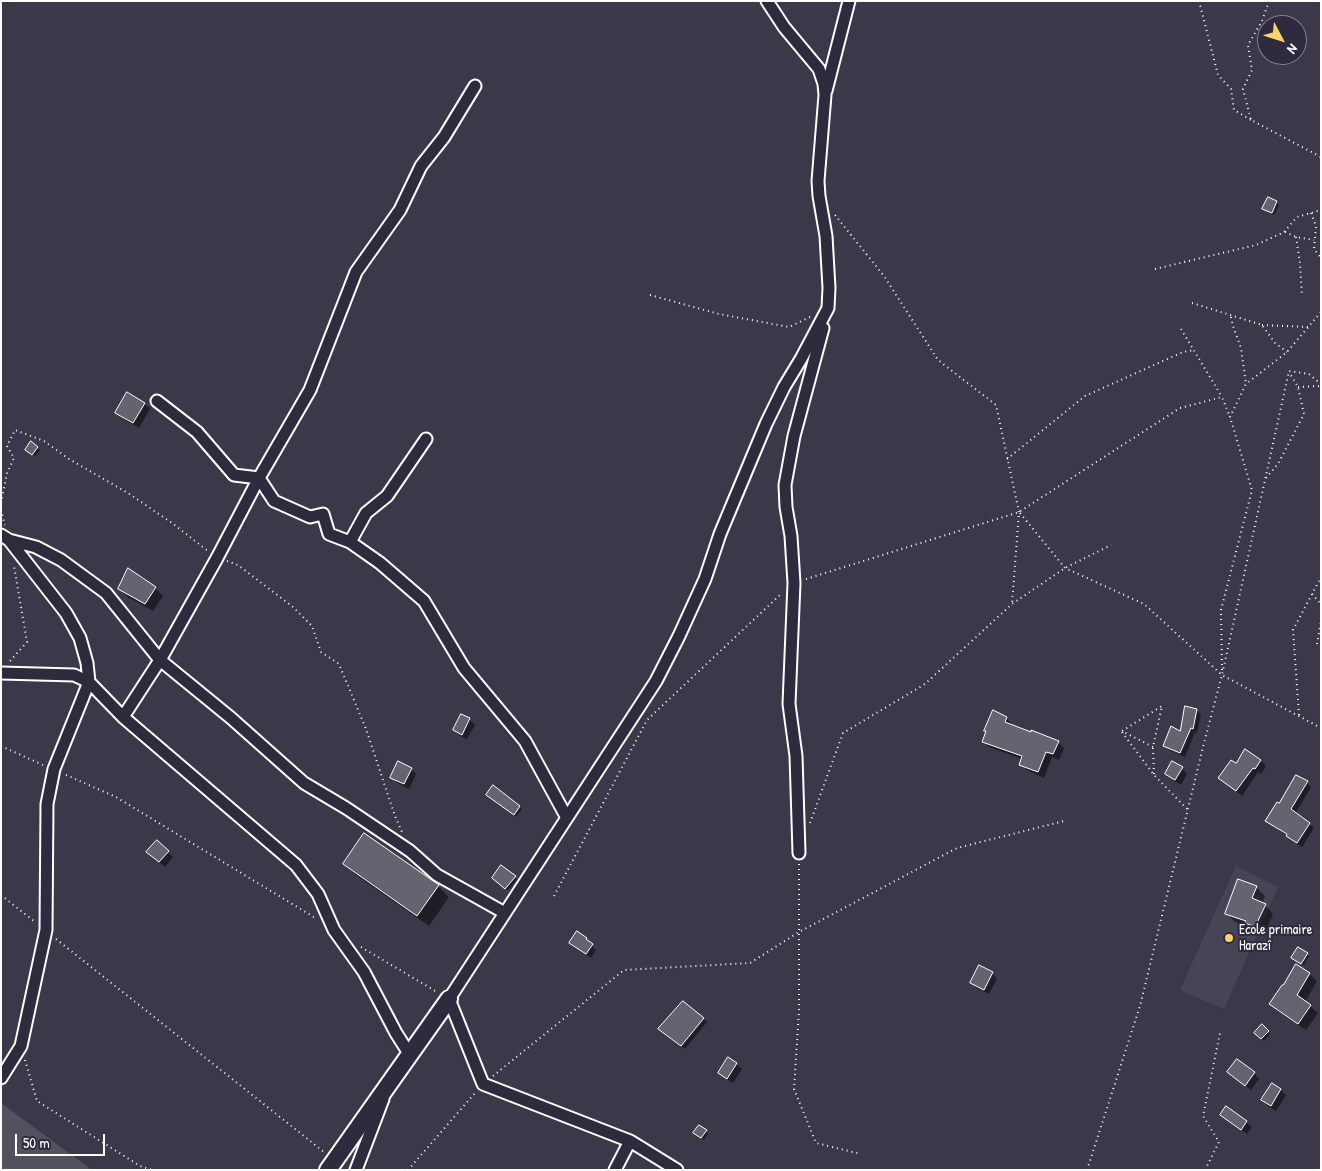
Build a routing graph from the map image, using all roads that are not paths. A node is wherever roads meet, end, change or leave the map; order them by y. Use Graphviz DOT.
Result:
graph roads {
  1 [pos="767,1"];
  2 [pos="849,1"];
  3 [pos="475,86"];
  4 [pos="825,95"];
  5 [pos="828,308"];
  6 [pos="157,401"];
  7 [pos="426,439"];
  8 [pos="259,478"];
  9 [pos="5,537"];
  10 [pos="350,542"];
  11 [pos="160,660"];
  12 [pos="4,669"];
  13 [pos="88,682"];
  14 [pos="123,716"];
  15 [pos="567,818"];
  16 [pos="799,853"];
  17 [pos="506,913"];
  18 [pos="449,1000"];
  19 [pos="410,1055"];
  20 [pos="1,1078"];
  21 [pos="389,1086"];
  22 [pos="630,1141"];
  23 [pos="331,1165"];
  24 [pos="356,1170"];
  25 [pos="614,1170"];
  26 [pos="678,1170"];
  1 -- 4 [label="street"];
  2 -- 4 [label="street"];
  3 -- 8 [label="street"];
  4 -- 5 [label="street"];
  5 -- 15 [label="street"];
  5 -- 16 [label="street"];
  6 -- 8 [label="street"];
  7 -- 10 [label="street"];
  8 -- 10 [label="street"];
  8 -- 11 [label="street"];
  9 -- 11 [label="street"];
  9 -- 13 [label="street"];
  10 -- 15 [label="street"];
  11 -- 14 [label="street"];
  11 -- 17 [label="street"];
  12 -- 13 [label="street"];
  13 -- 14 [label="street"];
  13 -- 20 [label="street"];
  14 -- 19 [label="street"];
  15 -- 17 [label="street"];
  17 -- 18 [label="street"];
  18 -- 19 [label="street"];
  18 -- 22 [label="street"];
  19 -- 21 [label="street"];
  21 -- 23 [label="street"];
  21 -- 24 [label="street"];
  22 -- 25 [label="street"];
  22 -- 26 [label="street"];
}
